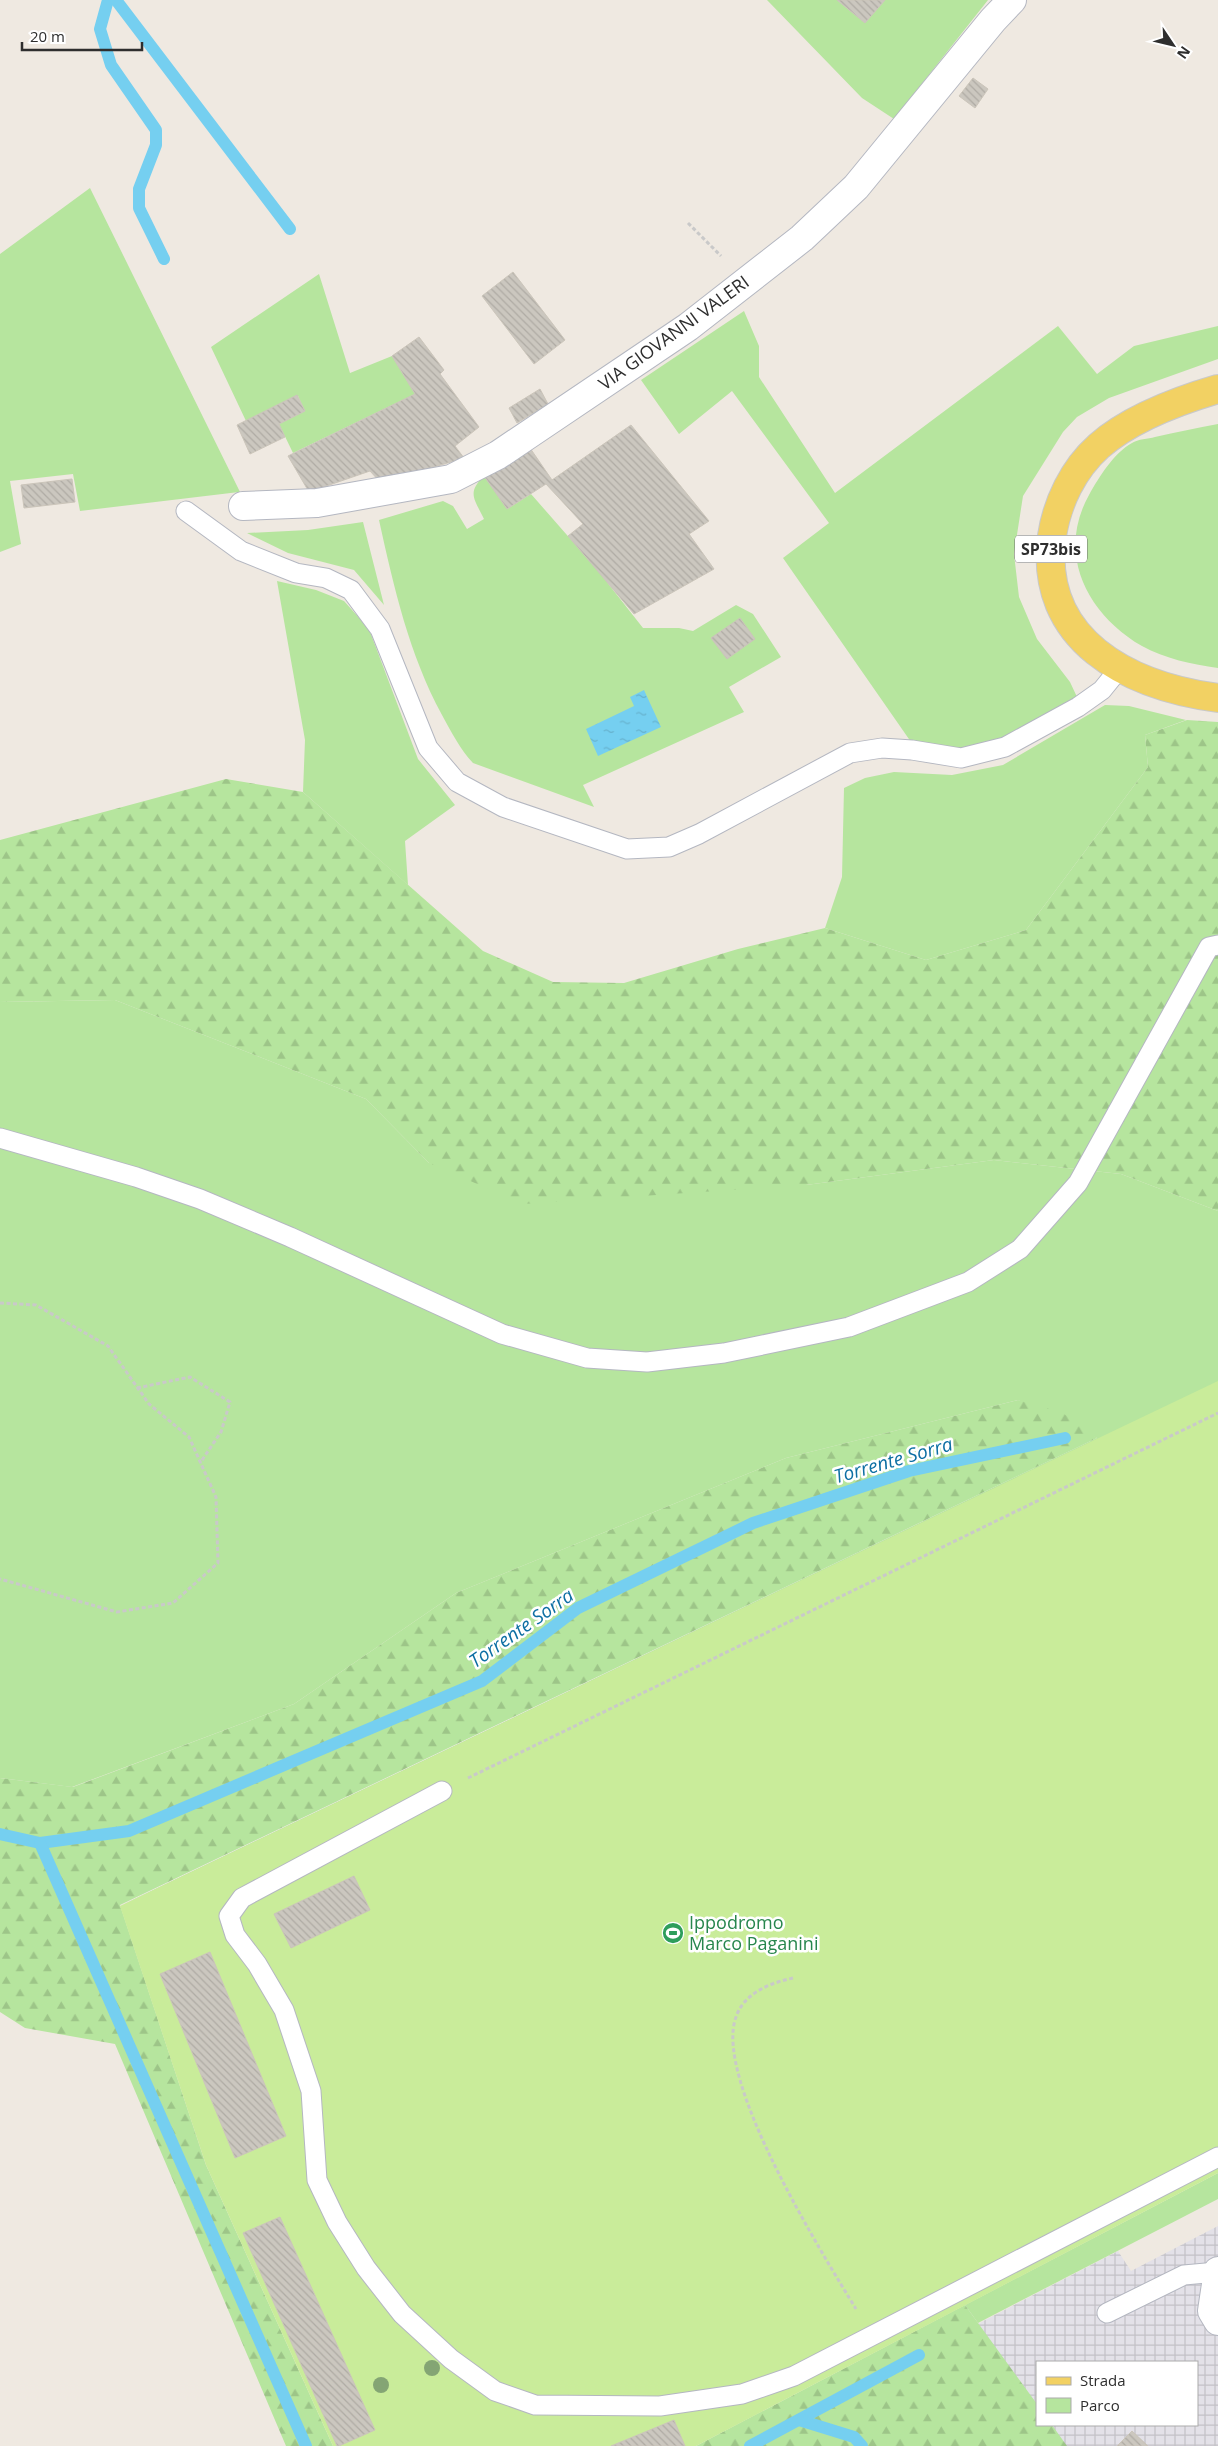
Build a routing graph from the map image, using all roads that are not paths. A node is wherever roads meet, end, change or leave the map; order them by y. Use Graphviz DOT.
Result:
graph roads {
  1 [pos="1012,0"];
  2 [pos="1218,389"];
  3 [pos="243,506"];
  4 [pos="186,511"];
  5 [pos="1119,669"];
  6 [pos="1218,698"];
  7 [pos="1218,945"];
  8 [pos="0,1138"];
  9 [pos="442,1791"];
  10 [pos="1218,2157"];
  11 [pos="1217,2272"];
  12 [pos="1107,2313"];
  13 [pos="1218,2321"];
  1 -- 3 [label="street, VIA GIOVANNI VALERI"];
  2 -- 5 [label="main road, SP73bis"];
  4 -- 5 [label="lane"];
  5 -- 6 [label="main road, SP73bis"];
  7 -- 8 [label="lane"];
  9 -- 10 [label="lane"];
  11 -- 12 [label="lane"];
  11 -- 13 [label="street"];
}
